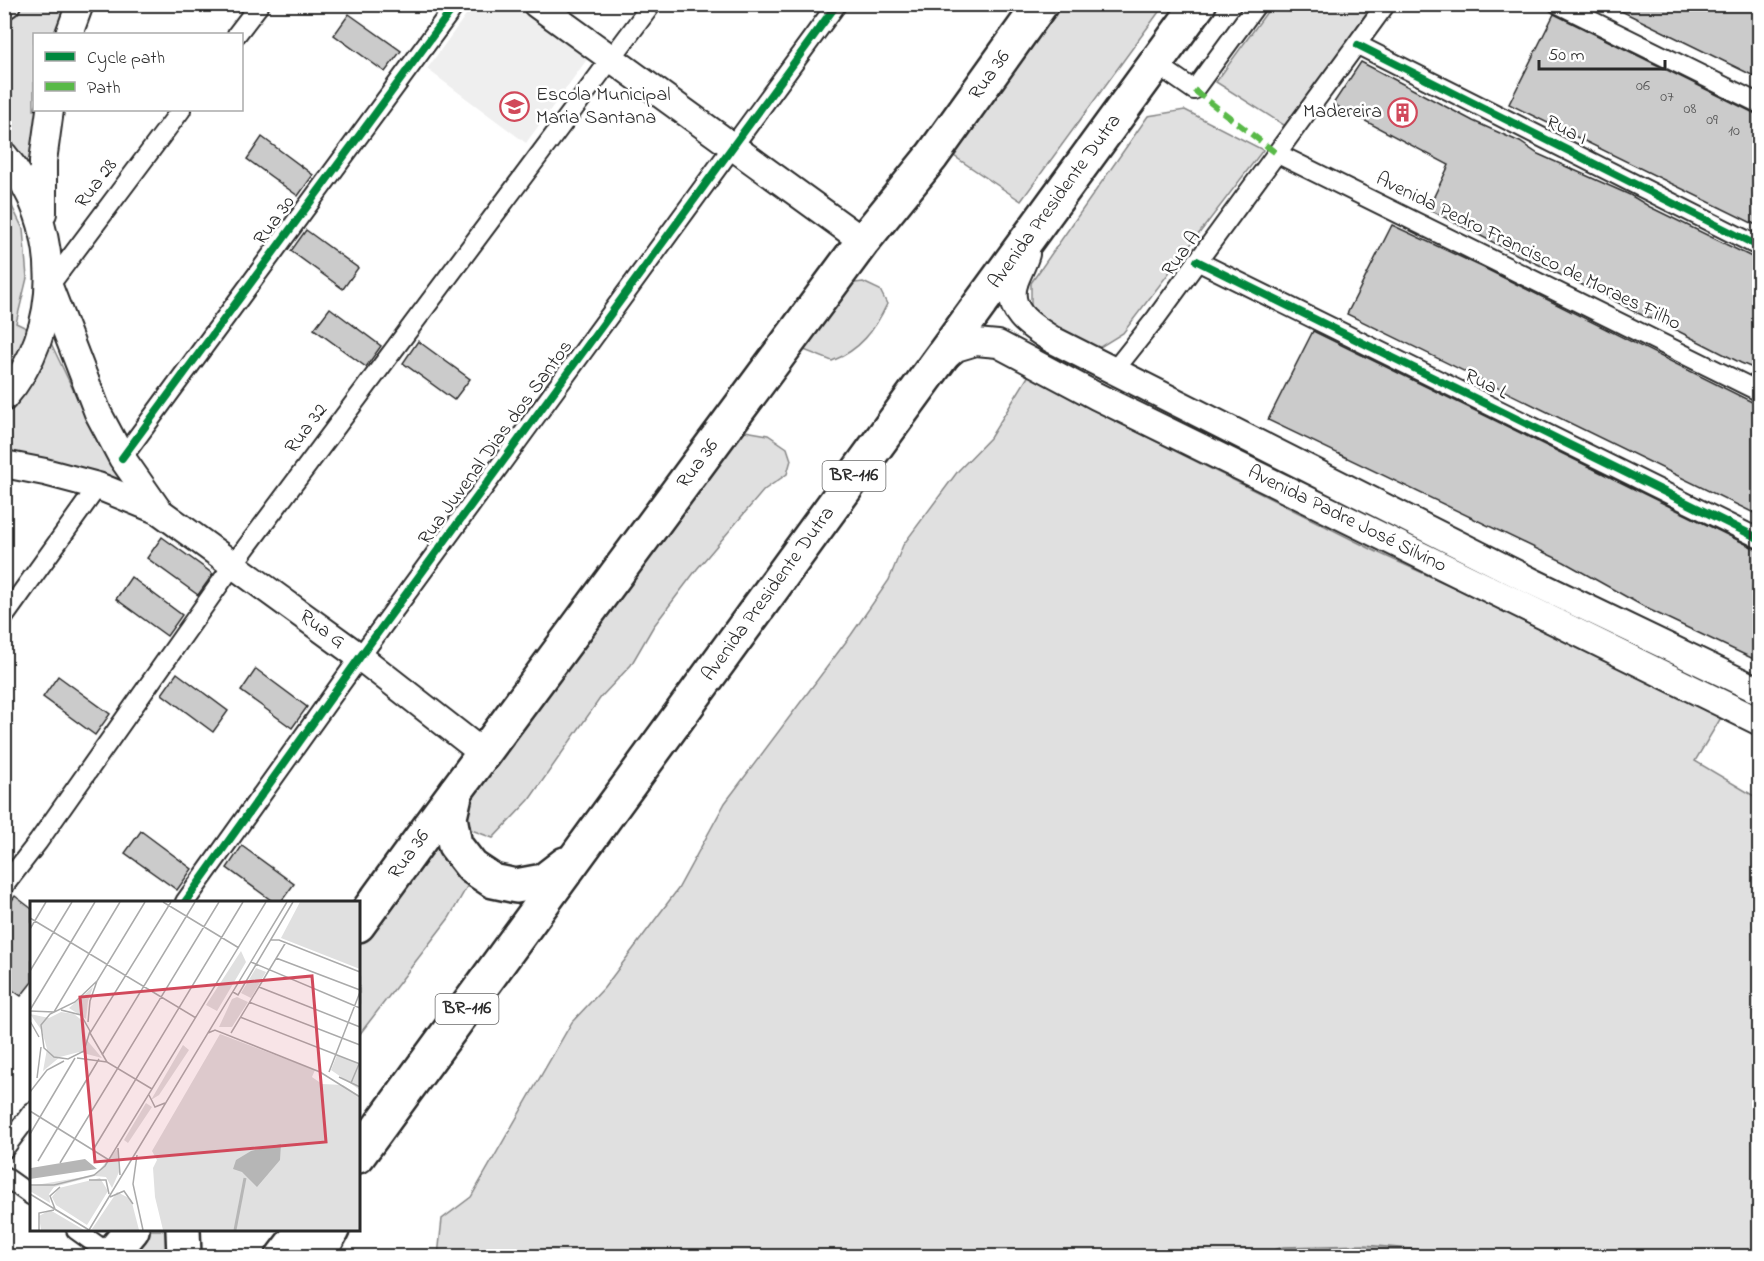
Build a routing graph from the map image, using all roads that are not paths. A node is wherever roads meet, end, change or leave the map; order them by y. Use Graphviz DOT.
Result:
graph roads {
  1 [pos="80,4"];
  2 [pos="260,4"];
  3 [pos="456,4"];
  4 [pos="536,4"];
  5 [pos="652,4"];
  6 [pos="837,4"];
  7 [pos="1041,4"];
  8 [pos="1199,4"];
  9 [pos="1257,4"];
  10 [pos="1386,4"];
  11 [pos="1558,4"];
  12 [pos="69,33"];
  13 [pos="238,33"];
  14 [pos="1358,45"];
  15 [pos="611,60"];
  16 [pos="1155,63"];
  17 [pos="1760,104"];
  18 [pos="50,111"];
  19 [pos="180,111"];
  20 [pos="733,146"];
  21 [pos="1276,153"];
  22 [pos="4,155"];
  23 [pos="43,228"];
  24 [pos="1029,239"];
  25 [pos="863,241"];
  26 [pos="1760,247"];
  27 [pos="1197,261"];
  28 [pos="49,286"];
  29 [pos="936,365"];
  30 [pos="1113,372"];
  31 [pos="1760,392"];
  32 [pos="4,398"];
  33 [pos="122,458"];
  34 [pos="4,464"];
  35 [pos="98,486"];
  36 [pos="159,511"];
  37 [pos="1760,539"];
  38 [pos="233,565"];
  39 [pos="4,617"];
  40 [pos="360,657"];
  41 [pos="1760,692"];
  42 [pos="1760,722"];
  43 [pos="484,754"];
  44 [pos="456,791"];
  45 [pos="577,855"];
  46 [pos="4,886"];
  47 [pos="186,901"];
  48 [pos="360,922"];
  49 [pos="423,1069"];
  50 [pos="30,1115"];
  51 [pos="4,1149"];
  52 [pos="360,1152"];
  53 [pos="4,1176"];
  54 [pos="360,1179"];
  55 [pos="30,1195"];
  56 [pos="77,1231"];
  57 [pos="131,1231"];
  58 [pos="183,1231"];
  59 [pos="302,1231"];
  60 [pos="331,1231"];
  61 [pos="110,1256"];
  62 [pos="184,1257"];
  63 [pos="283,1257"];
  64 [pos="318,1257"];
  1 -- 12 [label="main road"];
  2 -- 13 [label="street"];
  3 -- 33 [label="street, Rua 30"];
  4 -- 15 [label="main road"];
  5 -- 15 [label="street, Rua 32"];
  6 -- 20 [label="street, Rua Juvenal Dias dos Santos"];
  7 -- 25 [label="highway, Rua 36"];
  8 -- 16 [label="highway, Avenida Presidente Dutra / BR-116"];
  9 -- 16 [label="street"];
  10 -- 14 [label="street, Rua A"];
  11 -- 17 [label="street"];
  14 -- 21 [label="street, Rua A"];
  14 -- 26 [label="street, Rua I"];
  15 -- 20 [label="main road"];
  15 -- 38 [label="street, Rua 32"];
  16 -- 24 [label="highway, Avenida Presidente Dutra / BR-116"];
  18 -- 23 [label="main road"];
  19 -- 28 [label="street, Rua 28"];
  20 -- 25 [label="main road"];
  20 -- 40 [label="street, Rua Juvenal Dias dos Santos"];
  21 -- 27 [label="street, Rua A"];
  21 -- 31 [label="street, Avenida Pedro Francisco de Moraes Filho"];
  22 -- 23 [label="main road"];
  23 -- 28 [label="main road"];
  24 -- 29 [label="highway, Avenida Presidente Dutra / BR-116"];
  24 -- 30 [label="main road, Avenida Padre José Silvino"];
  25 -- 43 [label="highway, Rua 36"];
  27 -- 30 [label="street, Rua A"];
  27 -- 37 [label="street, Rua L"];
  28 -- 32 [label="main road"];
  28 -- 33 [label="main road"];
  29 -- 42 [label="main road, Avenida Padre José Silvino"];
  29 -- 45 [label="highway, Avenida Presidente Dutra / BR-116"];
  30 -- 41 [label="main road, Avenida Padre José Silvino"];
  33 -- 36 [label="main road"];
  34 -- 35 [label="main road"];
  35 -- 36 [label="main road"];
  35 -- 39 [label="street"];
  36 -- 38 [label="main road, Rua G"];
  38 -- 40 [label="main road, Rua G"];
  38 -- 46 [label="street, Rua 32"];
  40 -- 43 [label="main road, Rua G"];
  40 -- 47 [label="street, Rua Juvenal Dias dos Santos"];
  43 -- 44 [label="highway, Rua 36"];
  44 -- 45 [label="highway"];
  44 -- 48 [label="highway, Rua 36"];
  45 -- 49 [label="highway, Avenida Presidente Dutra / BR-116"];
  49 -- 52 [label="highway, Avenida Presidente Dutra / BR-116"];
  49 -- 54 [label="highway"];
  50 -- 51 [label="street"];
  53 -- 55 [label="street"];
  56 -- 61 [label="street"];
  57 -- 61 [label="highway"];
  58 -- 62 [label="highway"];
  59 -- 63 [label="highway"];
  60 -- 64 [label="highway"];
}
